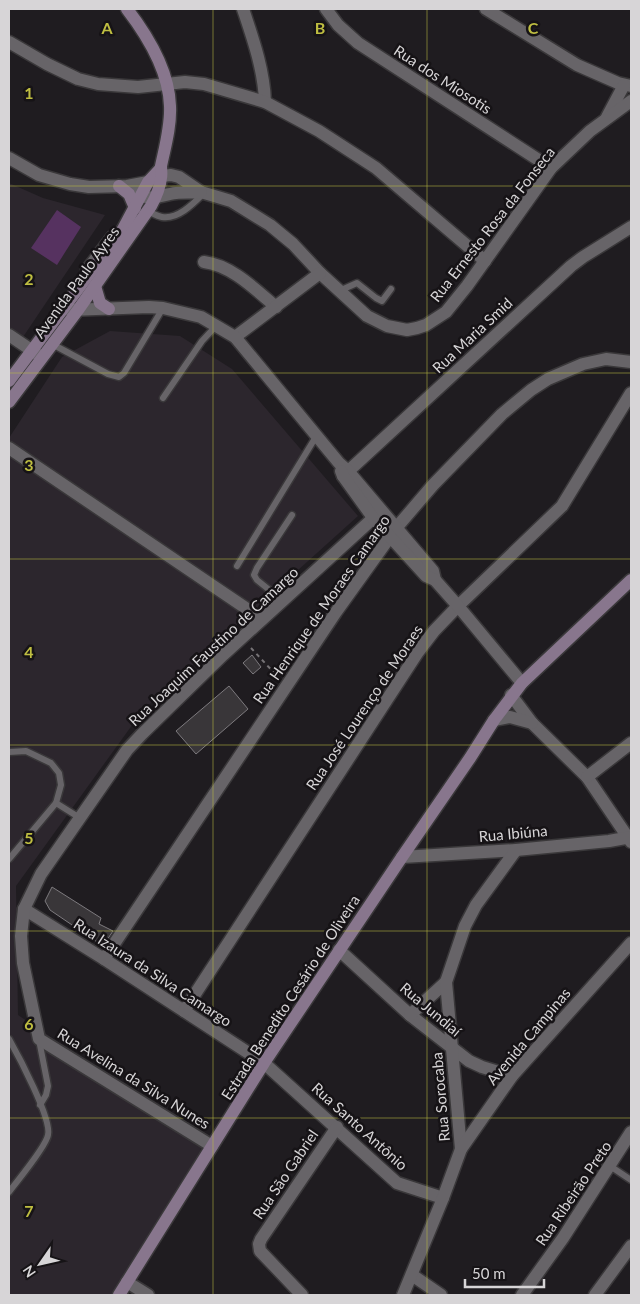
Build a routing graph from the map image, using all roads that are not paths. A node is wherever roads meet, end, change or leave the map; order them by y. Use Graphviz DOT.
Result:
graph roads {
  1 [pos="127,9"];
  2 [pos="243,9"];
  3 [pos="326,9"];
  4 [pos="486,9"];
  5 [pos="9,42"];
  6 [pos="166,84"];
  7 [pos="628,85"];
  8 [pos="631,101"];
  9 [pos="265,102"];
  10 [pos="606,119"];
  11 [pos="9,158"];
  12 [pos="551,168"];
  13 [pos="161,172"];
  14 [pos="148,182"];
  15 [pos="123,186"];
  16 [pos="203,193"];
  17 [pos="155,198"];
  18 [pos="141,205"];
  19 [pos="631,228"];
  20 [pos="485,261"];
  21 [pos="204,262"];
  22 [pos="320,273"];
  23 [pos="89,283"];
  24 [pos="391,289"];
  25 [pos="339,291"];
  26 [pos="276,306"];
  27 [pos="163,308"];
  28 [pos="109,309"];
  29 [pos="61,310"];
  30 [pos="78,310"];
  31 [pos="216,326"];
  32 [pos="235,337"];
  33 [pos="14,339"];
  34 [pos="52,344"];
  35 [pos="37,349"];
  36 [pos="631,362"];
  37 [pos="9,381"];
  38 [pos="631,393"];
  39 [pos="163,398"];
  40 [pos="9,402"];
  41 [pos="316,435"];
  42 [pos="9,448"];
  43 [pos="343,470"];
  44 [pos="292,514"];
  45 [pos="378,515"];
  46 [pos="393,532"];
  47 [pos="237,566"];
  48 [pos="631,580"];
  49 [pos="284,601"];
  50 [pos="458,606"];
  51 [pos="262,620"];
  52 [pos="522,683"];
  53 [pos="511,695"];
  54 [pos="494,720"];
  55 [pos="532,722"];
  56 [pos="631,743"];
  57 [pos="9,752"];
  58 [pos="587,777"];
  59 [pos="56,803"];
  60 [pos="80,818"];
  61 [pos="630,839"];
  62 [pos="516,850"];
  63 [pos="402,857"];
  64 [pos="9,859"];
  65 [pos="24,910"];
  66 [pos="631,943"];
  67 [pos="339,950"];
  68 [pos="104,958"];
  69 [pos="446,982"];
  70 [pos="184,1011"];
  71 [pos="410,1015"];
  72 [pos="9,1039"];
  73 [pos="39,1039"];
  74 [pos="452,1049"];
  75 [pos="264,1063"];
  76 [pos="512,1076"];
  77 [pos="40,1104"];
  78 [pos="337,1127"];
  79 [pos="631,1132"];
  80 [pos="212,1146"];
  81 [pos="461,1149"];
  82 [pos="610,1166"];
  83 [pos="631,1180"];
  84 [pos="9,1192"];
  85 [pos="443,1198"];
  86 [pos="631,1246"];
  87 [pos="412,1275"];
  88 [pos="127,1282"];
  89 [pos="119,1295"];
  90 [pos="148,1295"];
  91 [pos="302,1295"];
  92 [pos="403,1295"];
  93 [pos="441,1295"];
  94 [pos="522,1295"];
  95 [pos="595,1295"];
  1 -- 6 [label="main road"];
  2 -- 9 [label="street"];
  3 -- 12 [label="street, Rua dos Miosotis"];
  4 -- 7 [label="street"];
  5 -- 6 [label="street"];
  6 -- 9 [label="street"];
  6 -- 13 [label="main road"];
  7 -- 10 [label="street, Rua Ernesto Rosa da Fonseca"];
  8 -- 10 [label="street, Rua Ernesto Rosa da Fonseca"];
  9 -- 20 [label="street"];
  10 -- 12 [label="street, Rua Ernesto Rosa da Fonseca"];
  11 -- 15 [label="street"];
  12 -- 20 [label="street, Rua Ernesto Rosa da Fonseca"];
  13 -- 14 [label="main road, Avenida Paulo Ayres"];
  13 -- 16 [label="street, Rua Ernesto Rosa da Fonseca"];
  13 -- 17 [label="main road"];
  14 -- 15 [label="street"];
  14 -- 18 [label="main road, Avenida Paulo Ayres"];
  15 -- 18 [label="street, Rua Ernesto Rosa da Fonseca"];
  16 -- 17 [label="street, Rua Ernesto Rosa da Fonseca"];
  16 -- 18 [label="lane"];
  16 -- 22 [label="street, Rua Ernesto Rosa da Fonseca"];
  17 -- 18 [label="street, Rua Ernesto Rosa da Fonseca"];
  18 -- 23 [label="main road, Avenida Paulo Ayres"];
  18 -- 23 [label="main road, Avenida Paulo Ayres"];
  19 -- 43 [label="street, Rua Maria Smid"];
  20 -- 25 [label="street, Rua Ernesto Rosa da Fonseca"];
  21 -- 26 [label="street"];
  22 -- 25 [label="street, Rua Ernesto Rosa da Fonseca"];
  22 -- 26 [label="street"];
  23 -- 28 [label="main road"];
  23 -- 29 [label="main road, Avenida Paulo Ayres"];
  23 -- 30 [label="main road, Avenida Paulo Ayres"];
  24 -- 25 [label="lane"];
  26 -- 32 [label="street"];
  27 -- 28 [label="street"];
  27 -- 31 [label="street"];
  27 -- 34 [label="lane"];
  28 -- 30 [label="street"];
  29 -- 30 [label="street"];
  29 -- 35 [label="main road, Avenida Paulo Ayres"];
  30 -- 34 [label="main road, Avenida Paulo Ayres"];
  31 -- 32 [label="street"];
  31 -- 39 [label="lane"];
  32 -- 41 [label="street"];
  33 -- 35 [label="street"];
  34 -- 35 [label="main road, Avenida Paulo Ayres"];
  35 -- 37 [label="main road, Avenida Paulo Ayres"];
  35 -- 40 [label="main road, Avenida Paulo Ayres"];
  36 -- 46 [label="street, Rua Henrique de Moraes Camargo"];
  38 -- 50 [label="street, Rua José Lourenço de Moraes"];
  41 -- 43 [label="street"];
  41 -- 47 [label="lane"];
  42 -- 51 [label="street"];
  43 -- 45 [label="street"];
  44 -- 49 [label="lane"];
  45 -- 46 [label="street"];
  45 -- 49 [label="street, Rua Joaquim Faustino de Camargo"];
  46 -- 50 [label="street"];
  46 -- 68 [label="street, Rua Henrique de Moraes Camargo"];
  48 -- 52 [label="main road, Estrada Benedito Cesário de Oliveira"];
  49 -- 51 [label="street, Rua Joaquim Faustino de Camargo"];
  50 -- 52 [label="street"];
  50 -- 70 [label="street, Rua José Lourenço de Moraes"];
  51 -- 60 [label="street, Rua Joaquim Faustino de Camargo"];
  52 -- 53 [label="main road, Estrada Benedito Cesário de Oliveira"];
  53 -- 54 [label="main road, Estrada Benedito Cesário de Oliveira"];
  53 -- 55 [label="street"];
  54 -- 55 [label="street"];
  54 -- 63 [label="main road, Estrada Benedito Cesário de Oliveira"];
  55 -- 58 [label="street"];
  56 -- 58 [label="street"];
  57 -- 59 [label="lane"];
  58 -- 61 [label="street"];
  59 -- 60 [label="lane"];
  59 -- 64 [label="lane"];
  60 -- 65 [label="street, Rua Joaquim Faustino de Camargo"];
  61 -- 62 [label="street, Rua Ibiúna"];
  62 -- 63 [label="street, Rua Ibiúna"];
  62 -- 69 [label="street, Rua Sorocaba"];
  63 -- 67 [label="main road, Estrada Benedito Cesário de Oliveira"];
  65 -- 68 [label="street, Rua Izaura da Silva Camargo"];
  65 -- 73 [label="street, Rua Joaquim Faustino de Camargo"];
  66 -- 76 [label="street, Avenida Campinas"];
  67 -- 71 [label="street, Rua Jundiaí"];
  67 -- 75 [label="main road, Estrada Benedito Cesário de Oliveira"];
  68 -- 70 [label="street, Rua Izaura da Silva Camargo"];
  69 -- 71 [label="street, Rua Sorocaba"];
  69 -- 74 [label="street, Rua Sorocaba"];
  70 -- 75 [label="street, Rua Izaura da Silva Camargo"];
  71 -- 74 [label="street, Rua Jundiaí"];
  72 -- 77 [label="lane"];
  73 -- 77 [label="lane, Rua Joaquim Faustino de Camargo"];
  73 -- 80 [label="street, Rua Avelina da Silva Nunes"];
  74 -- 76 [label="street, Rua Jundiaí"];
  74 -- 81 [label="street, Rua Sorocaba"];
  75 -- 78 [label="street, Rua Santo Antônio"];
  75 -- 80 [label="main road, Estrada Benedito Cesário de Oliveira"];
  76 -- 81 [label="street, Avenida Campinas"];
  77 -- 84 [label="lane"];
  78 -- 85 [label="street, Rua Santo Antônio"];
  78 -- 91 [label="street, Rua São Gabriel"];
  79 -- 82 [label="street, Rua Ribeirão Preto"];
  80 -- 88 [label="main road, Estrada Benedito Cesário de Oliveira"];
  81 -- 85 [label="street, Avenida Campinas"];
  82 -- 83 [label="lane"];
  82 -- 94 [label="street, Rua Ribeirão Preto"];
  85 -- 87 [label="street, Avenida Campinas"];
  86 -- 95 [label="street"];
  87 -- 92 [label="street, Avenida Campinas"];
  87 -- 93 [label="street"];
  88 -- 89 [label="main road, Estrada Benedito Cesário de Oliveira"];
  88 -- 90 [label="street"];
}
